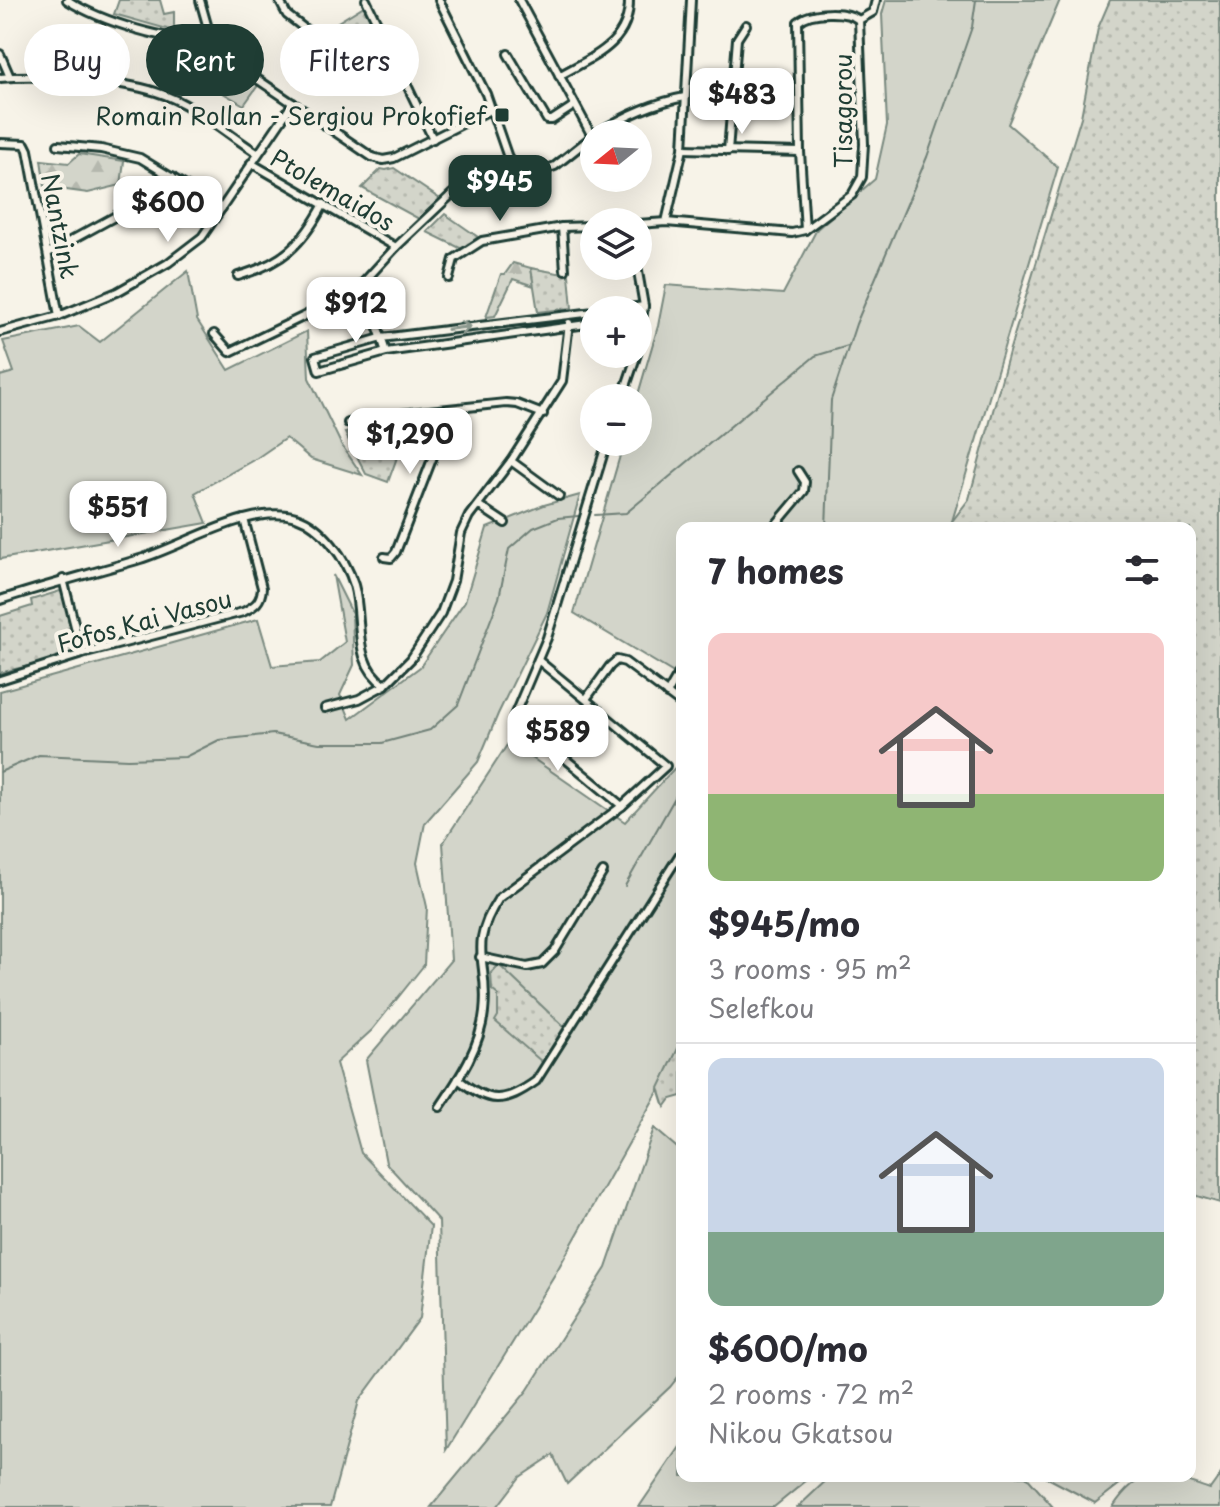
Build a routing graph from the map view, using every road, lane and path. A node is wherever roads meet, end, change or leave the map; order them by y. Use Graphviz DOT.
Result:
graph roads {
  1 [pos="67,0"];
  2 [pos="200,0"];
  3 [pos="279,0"];
  4 [pos="366,0"];
  5 [pos="439,0"];
  6 [pos="519,0"];
  7 [pos="629,0"];
  8 [pos="691,0"];
  9 [pos="876,0"];
  10 [pos="859,20"];
  11 [pos="207,24"];
  12 [pos="299,24"];
  13 [pos="379,24"];
  14 [pos="746,25"];
  15 [pos="146,31"];
  16 [pos="0,54"];
  17 [pos="508,54"];
  18 [pos="559,76"];
  19 [pos="10,77"];
  20 [pos="0,78"];
  21 [pos="264,83"];
  22 [pos="414,96"];
  23 [pos="685,97"];
  24 [pos="293,103"];
  25 [pos="575,105"];
  26 [pos="492,109"];
  27 [pos="584,120"];
  28 [pos="618,120"];
  29 [pos="433,139"];
  30 [pos="0,143"];
  31 [pos="58,145"];
  32 [pos="580,146"];
  33 [pos="683,149"];
  34 [pos="728,151"];
  35 [pos="800,152"];
  36 [pos="257,153"];
  37 [pos="251,163"];
  38 [pos="514,175"];
  39 [pos="172,177"];
  40 [pos="324,204"];
  41 [pos="222,208"];
  42 [pos="666,222"];
  43 [pos="652,223"];
  44 [pos="580,226"];
  45 [pos="562,227"];
  46 [pos="805,230"];
  47 [pos="396,247"];
  48 [pos="48,253"];
  49 [pos="565,270"];
  50 [pos="238,276"];
  51 [pos="449,278"];
  52 [pos="363,283"];
  53 [pos="580,314"];
  54 [pos="59,316"];
  55 [pos="568,316"];
  56 [pos="580,325"];
  57 [pos="569,326"];
  58 [pos="0,332"];
  59 [pos="214,334"];
  60 [pos="381,338"];
  61 [pos="386,352"];
  62 [pos="444,411"];
  63 [pos="543,414"];
  64 [pos="348,423"];
  65 [pos="602,456"];
  66 [pos="511,461"];
  67 [pos="798,471"];
  68 [pos="559,496"];
  69 [pos="478,505"];
  70 [pos="244,519"];
  71 [pos="778,522"];
  72 [pos="505,523"];
  73 [pos="384,557"];
  74 [pos="63,579"];
  75 [pos="0,600"];
  76 [pos="82,654"];
  77 [pos="538,660"];
  78 [pos="676,678"];
  79 [pos="0,680"];
  80 [pos="385,685"];
  81 [pos="667,694"];
  82 [pos="586,699"];
  83 [pos="676,700"];
  84 [pos="325,708"];
  85 [pos="622,806"];
  86 [pos="676,860"];
  87 [pos="603,872"];
  88 [pos="480,957"];
  89 [pos="458,1079"];
  90 [pos="440,1107"];
  1 -- 15 [label="street"];
  2 -- 11 [label="street"];
  3 -- 12 [label="street"];
  4 -- 13 [label="street"];
  5 -- 26 [label="street"];
  6 -- 18 [label="street"];
  7 -- 18 [label="street"];
  8 -- 23 [label="street"];
  9 -- 10 [label="street"];
  10 -- 35 [label="street"];
  10 -- 46 [label="street, Tisagorou"];
  14 -- 34 [label="street"];
  16 -- 19 [label="street"];
  17 -- 25 [label="street"];
  18 -- 25 [label="street"];
  19 -- 20 [label="street"];
  19 -- 36 [label="street"];
  21 -- 24 [label="street"];
  22 -- 29 [label="street"];
  23 -- 28 [label="street"];
  23 -- 33 [label="street"];
  24 -- 29 [label="street"];
  24 -- 36 [label="street"];
  25 -- 27 [label="street"];
  26 -- 29 [label="street"];
  26 -- 38 [label="street"];
  30 -- 48 [label="street, Nantzink"];
  31 -- 39 [label="street"];
  32 -- 38 [label="street"];
  33 -- 34 [label="street"];
  33 -- 42 [label="street"];
  34 -- 35 [label="street"];
  35 -- 46 [label="street"];
  36 -- 37 [label="street"];
  37 -- 40 [label="street, Ptolemaidos"];
  37 -- 41 [label="street"];
  38 -- 47 [label="street"];
  39 -- 41 [label="street"];
  39 -- 48 [label="street"];
  40 -- 47 [label="street, Ptolemaidos"];
  40 -- 50 [label="street"];
  41 -- 54 [label="street"];
  42 -- 43 [label="street"];
  42 -- 46 [label="street"];
  44 -- 45 [label="street"];
  45 -- 49 [label="street"];
  45 -- 51 [label="street"];
  47 -- 52 [label="street"];
  48 -- 54 [label="street, Nantzink"];
  52 -- 59 [label="street"];
  52 -- 60 [label="street"];
  53 -- 55 [label="street"];
  54 -- 58 [label="street"];
  55 -- 57 [label="street"];
  60 -- 55 [label="street, one-way"];
  56 -- 57 [label="street"];
  57 -- 61 [label="street"];
  57 -- 63 [label="street"];
  60 -- 61 [label="street"];
  60 -- 61 [label="street"];
  62 -- 63 [label="street"];
  62 -- 64 [label="street"];
  62 -- 73 [label="street"];
  63 -- 66 [label="street"];
  65 -- 77 [label="street"];
  66 -- 68 [label="street"];
  66 -- 69 [label="street"];
  67 -- 71 [label="street"];
  69 -- 72 [label="street"];
  69 -- 80 [label="street"];
  70 -- 74 [label="street"];
  70 -- 76 [label="street, Fofos Kai Vasou"];
  70 -- 80 [label="street"];
  74 -- 75 [label="street"];
  74 -- 76 [label="street"];
  76 -- 79 [label="street, Fofos Kai Vasou"];
  77 -- 82 [label="street"];
  77 -- 85 [label="street"];
  78 -- 81 [label="street"];
  80 -- 84 [label="street"];
  81 -- 82 [label="street"];
  81 -- 83 [label="street"];
  82 -- 85 [label="street"];
  85 -- 88 [label="street"];
  86 -- 89 [label="street"];
  87 -- 88 [label="street"];
  88 -- 89 [label="street"];
  89 -- 90 [label="street"];
}
